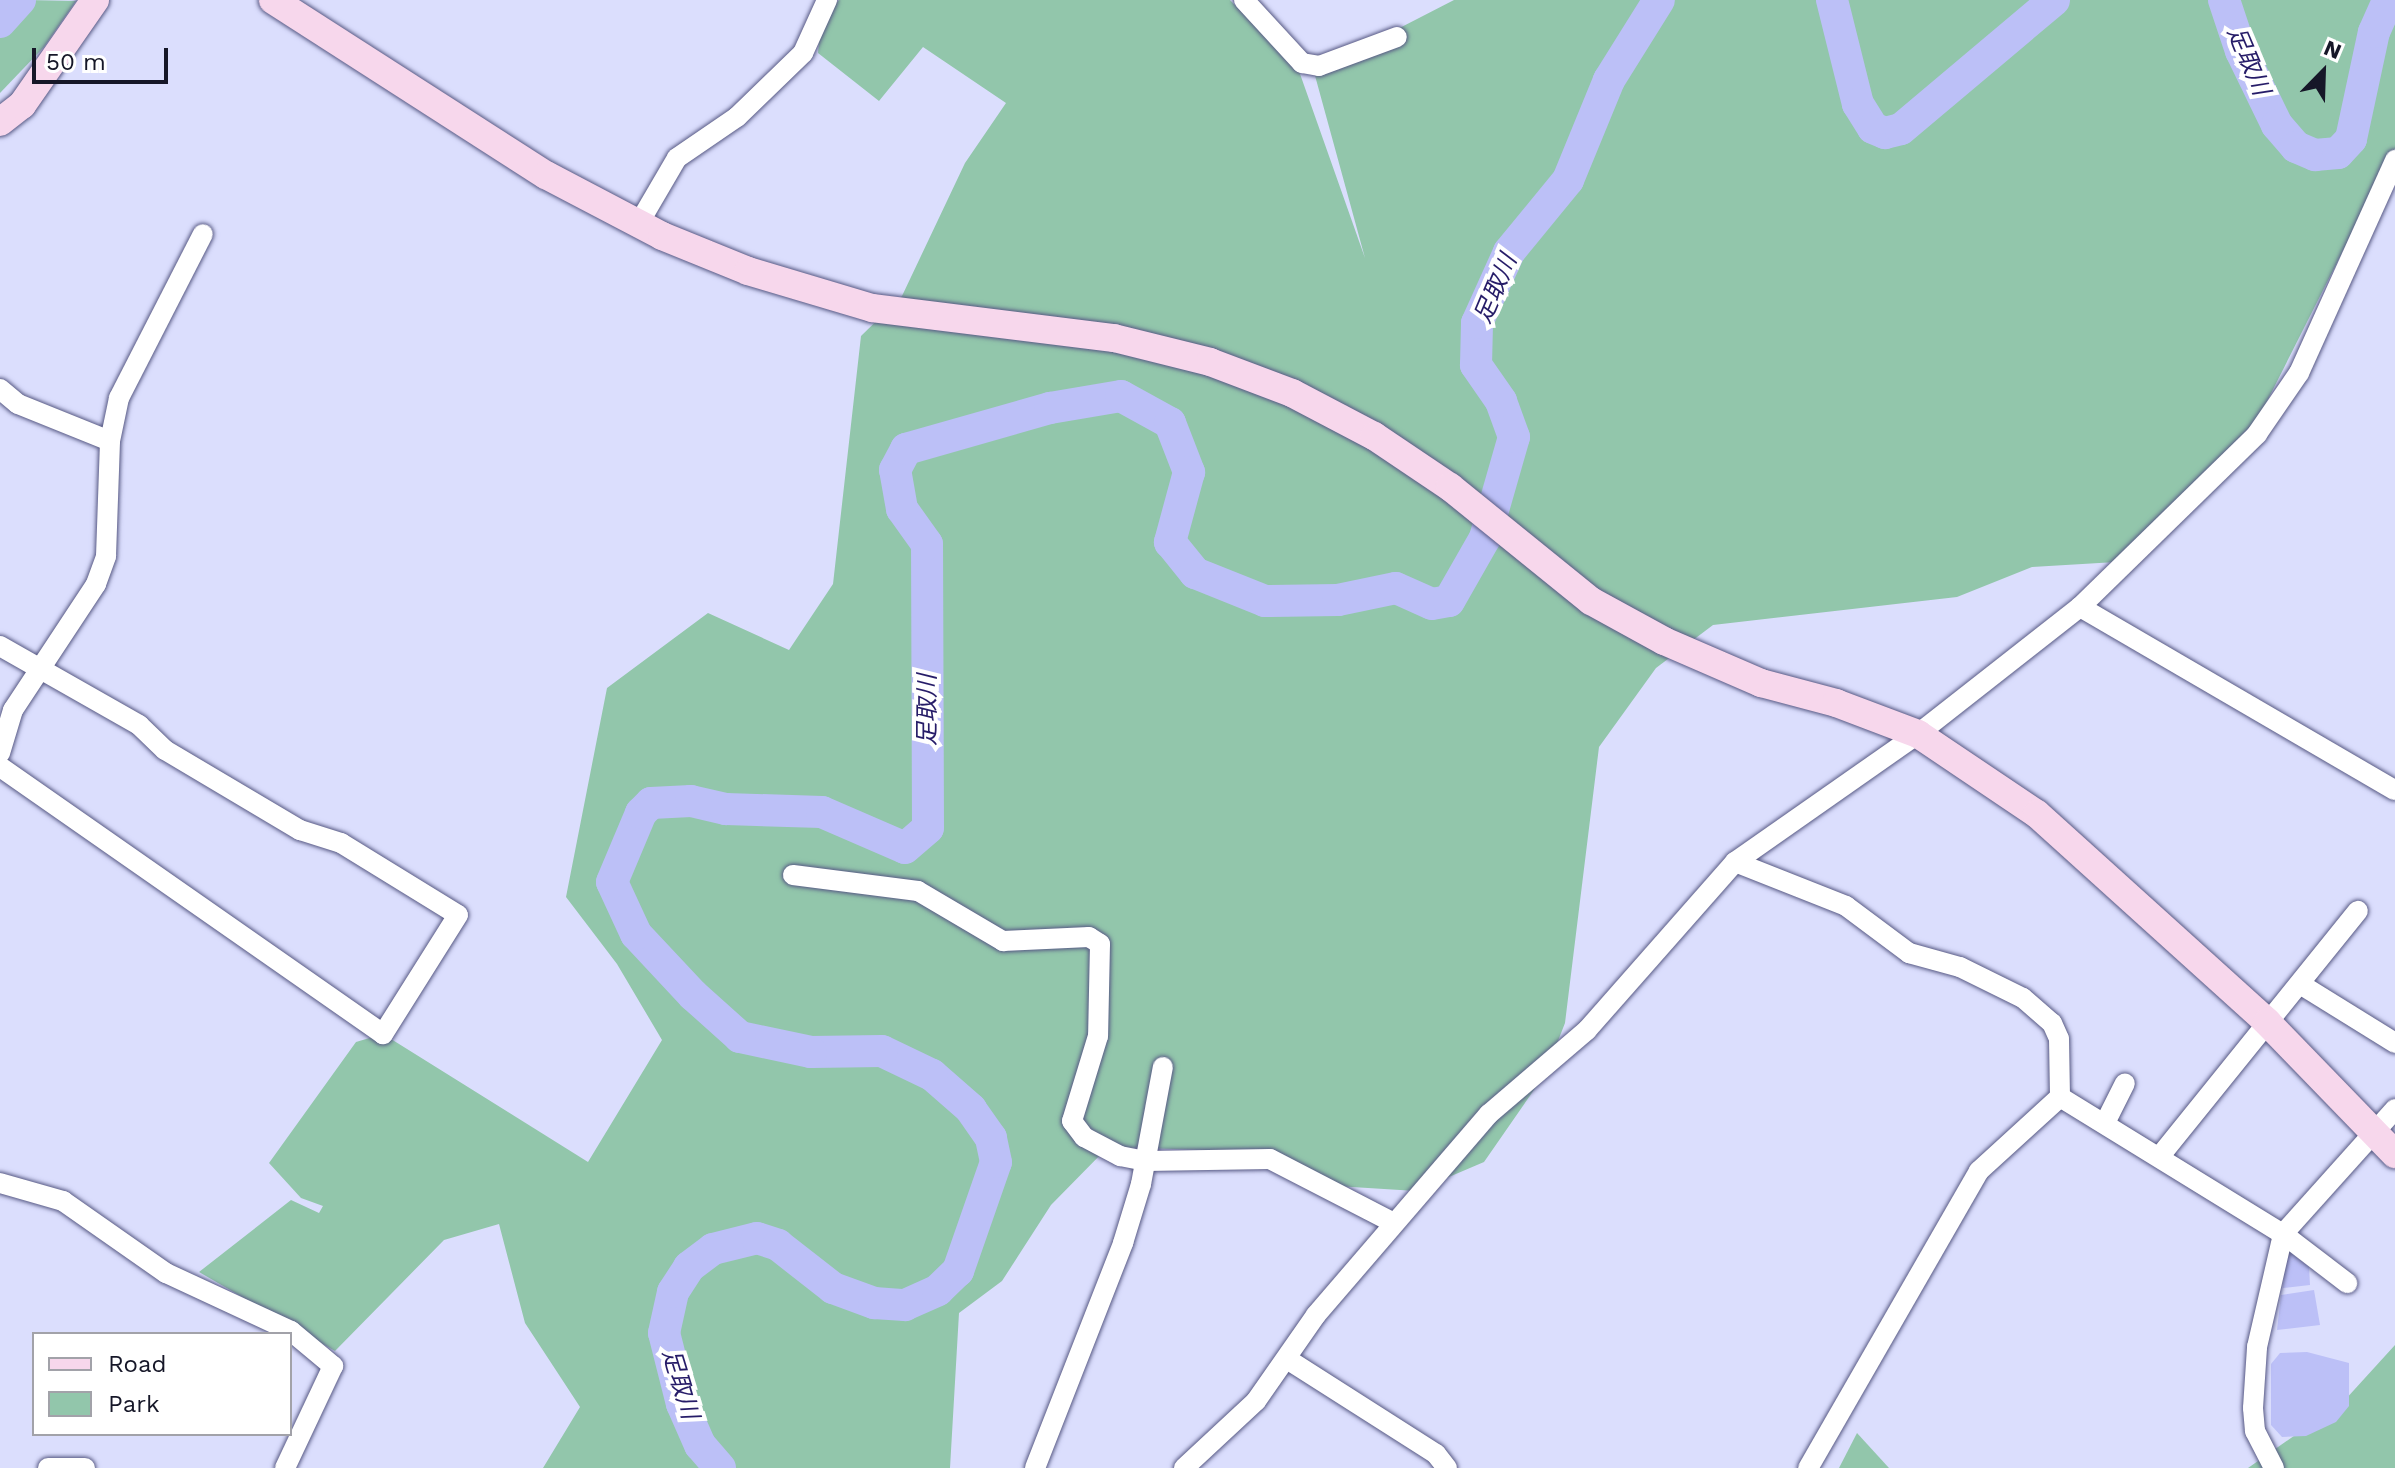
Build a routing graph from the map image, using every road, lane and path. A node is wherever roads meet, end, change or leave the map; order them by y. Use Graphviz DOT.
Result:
graph roads {
  1 [pos="95,0"];
  2 [pos="273,0"];
  3 [pos="827,0"];
  4 [pos="1244,0"];
  5 [pos="1397,37"];
  6 [pos="0,122"];
  7 [pos="2395,160"];
  8 [pos="639,223"];
  9 [pos="203,234"];
  10 [pos="0,389"];
  11 [pos="110,441"];
  12 [pos="2080,607"];
  13 [pos="0,646"];
  14 [pos="39,666"];
  15 [pos="1918,734"];
  16 [pos="0,753"];
  17 [pos="0,767"];
  18 [pos="2395,790"];
  19 [pos="1735,862"];
  20 [pos="793,875"];
  21 [pos="2358,911"];
  22 [pos="2300,984"];
  23 [pos="2267,1022"];
  24 [pos="2395,1043"];
  25 [pos="1163,1067"];
  26 [pos="2125,1083"];
  27 [pos="2060,1097"];
  28 [pos="2395,1109"];
  29 [pos="2106,1121"];
  30 [pos="2376,1131"];
  31 [pos="2395,1154"];
  32 [pos="2160,1156"];
  33 [pos="1146,1161"];
  34 [pos="0,1183"];
  35 [pos="1392,1222"];
  36 [pos="2283,1234"];
  37 [pos="2347,1283"];
  38 [pos="1287,1359"];
  39 [pos="48,1468"];
  40 [pos="85,1468"];
  41 [pos="285,1468"];
  42 [pos="1035,1468"];
  43 [pos="1184,1468"];
  44 [pos="1447,1468"];
  45 [pos="1808,1468"];
  46 [pos="2274,1468"];
  1 -- 6 [label="street"];
  2 -- 8 [label="street"];
  3 -- 8 [label="street"];
  4 -- 5 [label="street"];
  7 -- 12 [label="street"];
  8 -- 15 [label="street"];
  9 -- 11 [label="street"];
  10 -- 11 [label="street"];
  11 -- 14 [label="street"];
  12 -- 15 [label="street"];
  12 -- 18 [label="street"];
  13 -- 14 [label="street"];
  14 -- 16 [label="street"];
  14 -- 17 [label="street"];
  15 -- 19 [label="street"];
  15 -- 23 [label="street"];
  19 -- 27 [label="street"];
  19 -- 35 [label="street"];
  20 -- 33 [label="street"];
  21 -- 22 [label="street"];
  22 -- 23 [label="street"];
  22 -- 24 [label="street"];
  23 -- 30 [label="street"];
  23 -- 32 [label="street"];
  25 -- 33 [label="street"];
  26 -- 29 [label="street"];
  27 -- 29 [label="street"];
  27 -- 45 [label="street"];
  28 -- 30 [label="street"];
  29 -- 32 [label="street"];
  30 -- 31 [label="street"];
  30 -- 36 [label="street"];
  32 -- 36 [label="street"];
  33 -- 35 [label="street"];
  33 -- 42 [label="street"];
  34 -- 41 [label="street"];
  35 -- 38 [label="street"];
  36 -- 37 [label="street"];
  36 -- 46 [label="street"];
  38 -- 43 [label="street"];
  38 -- 44 [label="street"];
  39 -- 40 [label="street"];
}
